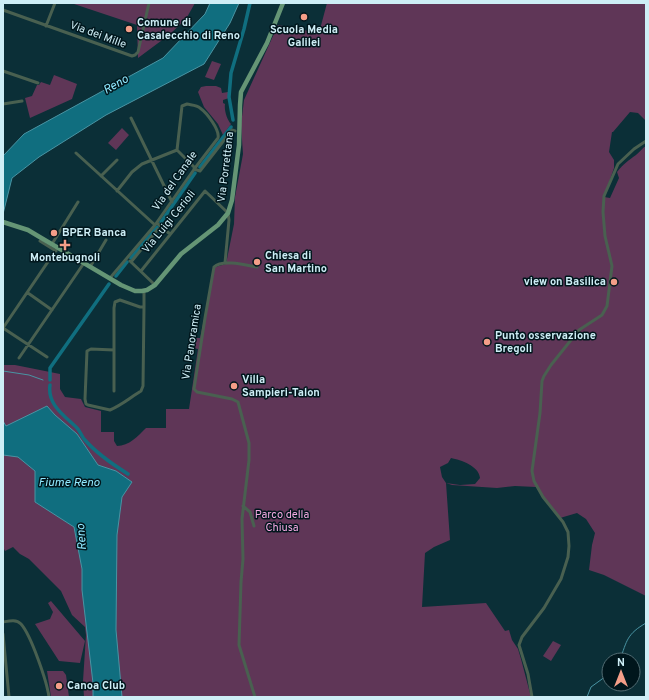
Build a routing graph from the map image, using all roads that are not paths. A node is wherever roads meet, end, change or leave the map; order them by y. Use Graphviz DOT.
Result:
graph roads {
  1 [pos="55,3"];
  2 [pos="283,3"];
  3 [pos="149,4"];
  4 [pos="3,10"];
  5 [pos="46,26"];
  6 [pos="3,71"];
  7 [pos="38,83"];
  8 [pos="22,101"];
  9 [pos="3,104"];
  10 [pos="132,118"];
  11 [pos="235,131"];
  12 [pos="646,141"];
  13 [pos="177,150"];
  14 [pos="76,153"];
  15 [pos="117,160"];
  16 [pos="151,160"];
  17 [pos="195,168"];
  18 [pos="101,176"];
  19 [pos="117,191"];
  20 [pos="78,202"];
  21 [pos="172,202"];
  22 [pos="228,214"];
  23 [pos="3,222"];
  24 [pos="156,224"];
  25 [pos="158,229"];
  26 [pos="170,234"];
  27 [pos="106,240"];
  28 [pos="40,242"];
  29 [pos="52,244"];
  30 [pos="57,249"];
  31 [pos="127,259"];
  32 [pos="131,262"];
  33 [pos="84,263"];
  34 [pos="225,263"];
  35 [pos="90,267"];
  36 [pos="257,267"];
  37 [pos="141,271"];
  38 [pos="110,278"];
  39 [pos="155,284"];
  40 [pos="144,291"];
  41 [pos="28,293"];
  42 [pos="144,307"];
  43 [pos="52,310"];
  44 [pos="3,328"];
  45 [pos="29,345"];
  46 [pos="114,350"];
  47 [pos="47,357"];
  48 [pos="19,358"];
  49 [pos="114,391"];
  50 [pos="243,506"];
  51 [pos="254,526"];
  52 [pos="3,622"];
  53 [pos="3,634"];
  54 [pos="8,697"];
  55 [pos="49,697"];
  56 [pos="255,697"];
  57 [pos="532,697"];
  1 -- 5 [label="street"];
  2 -- 22 [label="main road, Via Porrettana"];
  3 -- 5 [label="street, Via dei Mille"];
  4 -- 5 [label="street, Via dei Mille"];
  6 -- 7 [label="street"];
  8 -- 9 [label="street"];
  10 -- 16 [label="street"];
  11 -- 17 [label="street"];
  12 -- 57 [label="street"];
  13 -- 16 [label="street"];
  13 -- 17 [label="street"];
  13 -- 17 [label="street, Via del Canale"];
  14 -- 18 [label="street"];
  15 -- 18 [label="street"];
  16 -- 19 [label="street"];
  16 -- 21 [label="street"];
  17 -- 21 [label="street, Via del Canale"];
  18 -- 19 [label="street"];
  19 -- 24 [label="street"];
  20 -- 29 [label="street"];
  21 -- 24 [label="street, Via del Canale"];
  22 -- 26 [label="street, Via Luigi Cerioli"];
  22 -- 34 [label="street"];
  22 -- 39 [label="main road, Via Porrettana"];
  23 -- 29 [label="main road"];
  24 -- 26 [label="street"];
  24 -- 31 [label="street, Via del Canale"];
  25 -- 32 [label="street"];
  26 -- 37 [label="street, Via Luigi Cerioli"];
  27 -- 35 [label="street"];
  28 -- 30 [label="street"];
  29 -- 30 [label="main road"];
  30 -- 33 [label="main road"];
  30 -- 41 [label="street"];
  31 -- 32 [label="street"];
  31 -- 38 [label="street, Via del Canale"];
  32 -- 37 [label="street"];
  33 -- 35 [label="main road"];
  33 -- 43 [label="street"];
  34 -- 36 [label="street"];
  34 -- 50 [label="street, Via Panoramica"];
  35 -- 38 [label="main road"];
  37 -- 39 [label="street"];
  38 -- 40 [label="main road"];
  39 -- 40 [label="main road, Via Porrettana"];
  40 -- 42 [label="street"];
  41 -- 43 [label="street"];
  41 -- 44 [label="street"];
  42 -- 46 [label="street"];
  42 -- 46 [label="street"];
  43 -- 45 [label="street"];
  44 -- 45 [label="street"];
  45 -- 47 [label="street"];
  45 -- 48 [label="street"];
  46 -- 49 [label="street"];
  50 -- 51 [label="street"];
  50 -- 56 [label="street, Via Panoramica"];
  52 -- 55 [label="street"];
  53 -- 54 [label="street"];
}
